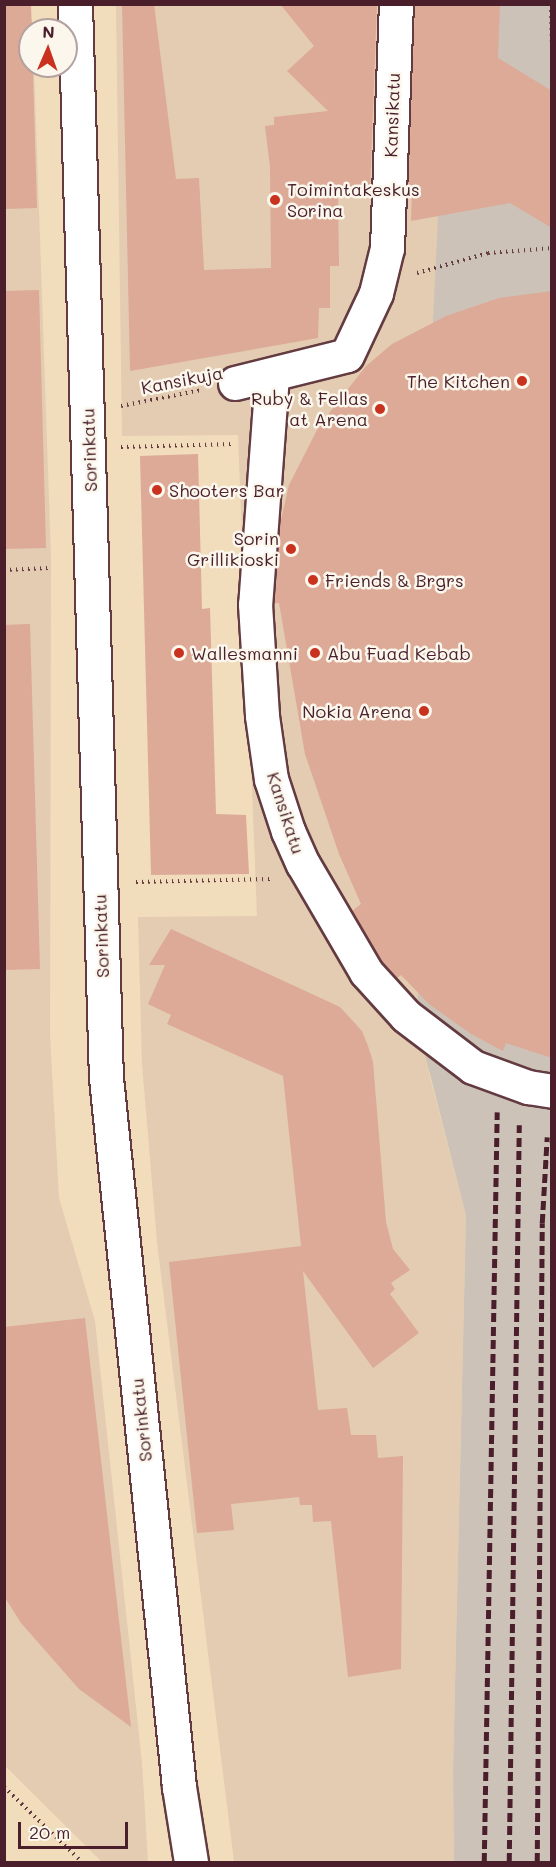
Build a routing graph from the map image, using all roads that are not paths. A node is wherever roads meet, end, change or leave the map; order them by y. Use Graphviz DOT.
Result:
graph roads {
  1 [pos="75,4"];
  2 [pos="396,4"];
  3 [pos="272,375"];
  4 [pos="235,383"];
  5 [pos="552,1091"];
  6 [pos="190,1863"];
  1 -- 6 [label="street, Sorinkatu"];
  2 -- 3 [label="street, Kansikatu"];
  3 -- 4 [label="street, Kansikatu"];
  3 -- 5 [label="street, Kansikatu"];
}
